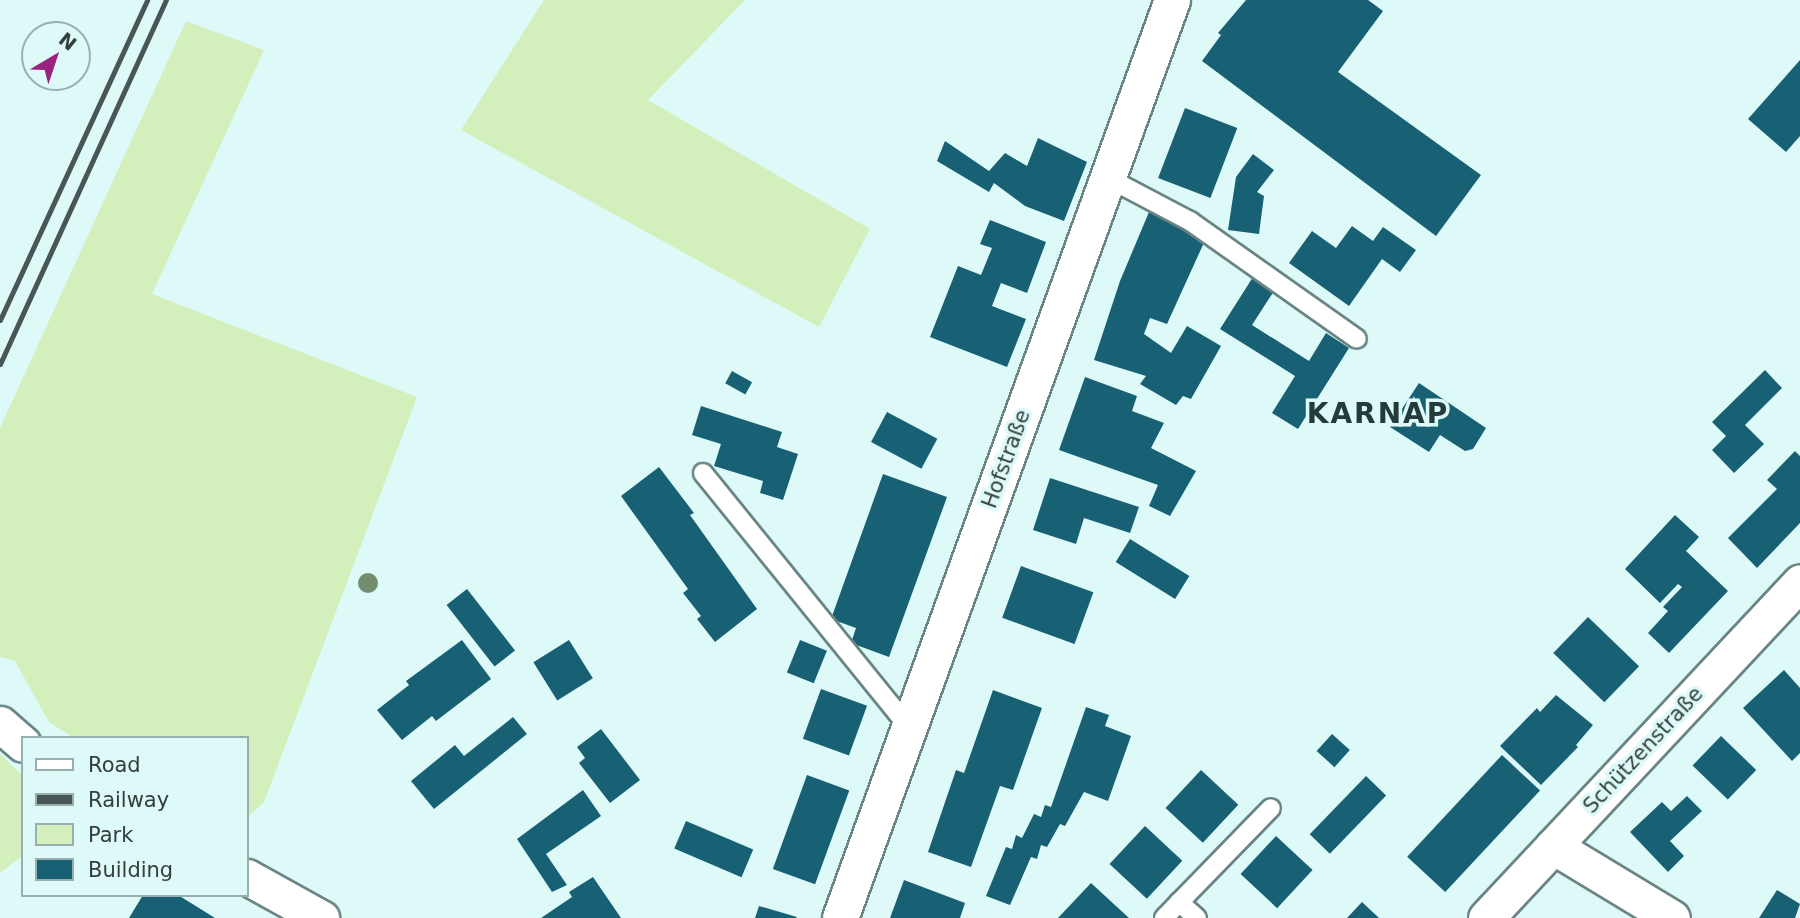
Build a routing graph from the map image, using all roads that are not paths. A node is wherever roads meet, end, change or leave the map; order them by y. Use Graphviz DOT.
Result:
graph roads {
  1 [pos="1172,0"];
  2 [pos="1108,178"];
  3 [pos="1357,339"];
  4 [pos="704,473"];
  5 [pos="1800,582"];
  6 [pos="0,724"];
  7 [pos="909,727"];
  8 [pos="21,742"];
  9 [pos="1270,808"];
  10 [pos="1553,846"];
  11 [pos="248,878"];
  12 [pos="1180,902"];
  13 [pos="321,918"];
  14 [pos="840,918"];
  15 [pos="1164,918"];
  16 [pos="1196,918"];
  17 [pos="1486,918"];
  18 [pos="1672,918"];
  1 -- 2 [label="street, Hofstraße"];
  2 -- 3 [label="lane"];
  2 -- 7 [label="street, Hofstraße"];
  4 -- 7 [label="lane"];
  5 -- 10 [label="street, Schützenstraße"];
  6 -- 8 [label="street"];
  7 -- 14 [label="street, Hofstraße"];
  9 -- 12 [label="lane"];
  10 -- 17 [label="street, Schützenstraße"];
  10 -- 18 [label="street"];
  11 -- 13 [label="street"];
  12 -- 15 [label="lane"];
  12 -- 16 [label="lane"];
}
